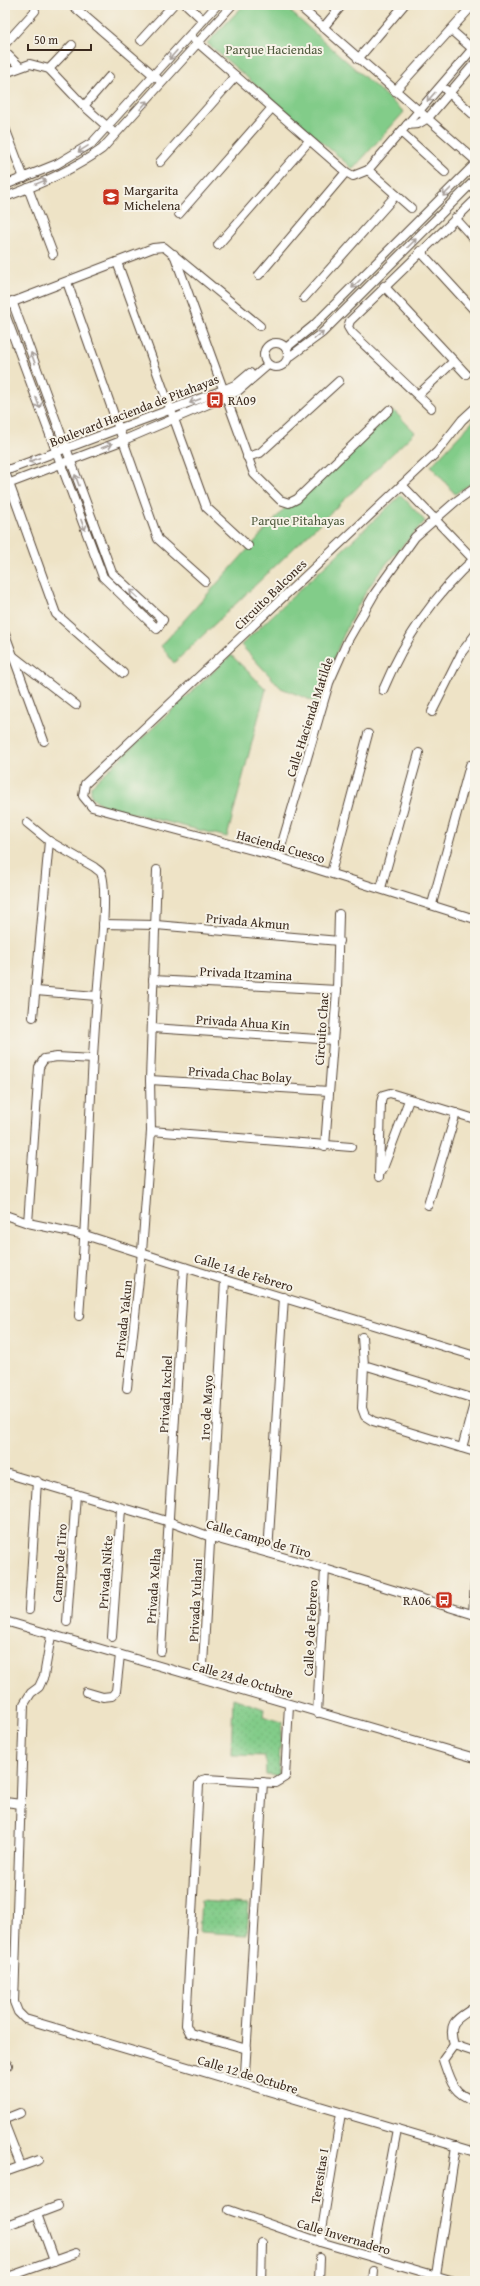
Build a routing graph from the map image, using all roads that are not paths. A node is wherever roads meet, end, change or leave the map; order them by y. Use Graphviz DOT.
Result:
graph roads {
  1 [pos="72,5"];
  2 [pos="173,5"];
  3 [pos="187,5"];
  4 [pos="217,5"];
  5 [pos="232,5"];
  6 [pos="298,5"];
  7 [pos="342,5"];
  8 [pos="404,5"];
  9 [pos="473,5"];
  10 [pos="35,11"];
  11 [pos="203,20"];
  12 [pos="323,28"];
  13 [pos="451,30"];
  14 [pos="190,36"];
  15 [pos="141,40"];
  16 [pos="197,43"];
  17 [pos="5,44"];
  18 [pos="72,45"];
  19 [pos="474,49"];
  20 [pos="5,52"];
  21 [pos="358,59"];
  22 [pos="475,63"];
  23 [pos="20,67"];
  24 [pos="49,69"];
  25 [pos="5,72"];
  26 [pos="155,76"];
  27 [pos="236,76"];
  28 [pos="109,77"];
  29 [pos="163,83"];
  30 [pos="441,86"];
  31 [pos="395,91"];
  32 [pos="449,94"];
  33 [pos="84,106"];
  34 [pos="271,109"];
  35 [pos="419,110"];
  36 [pos="475,116"];
  37 [pos="428,118"];
  38 [pos="407,124"];
  39 [pos="107,127"];
  40 [pos="5,128"];
  41 [pos="401,132"];
  42 [pos="116,136"];
  43 [pos="309,141"];
  44 [pos="475,160"];
  45 [pos="160,162"];
  46 [pos="475,164"];
  47 [pos="368,170"];
  48 [pos="445,172"];
  49 [pos="349,174"];
  50 [pos="24,178"];
  51 [pos="475,180"];
  52 [pos="5,185"];
  53 [pos="28,188"];
  54 [pos="396,195"];
  55 [pos="5,196"];
  56 [pos="475,200"];
  57 [pos="411,208"];
  58 [pos="179,214"];
  59 [pos="455,218"];
  60 [pos="475,240"];
  61 [pos="218,245"];
  62 [pos="420,251"];
  63 [pos="53,254"];
  64 [pos="174,254"];
  65 [pos="117,262"];
  66 [pos="259,275"];
  67 [pos="67,282"];
  68 [pos="384,286"];
  69 [pos="304,298"];
  70 [pos="9,303"];
  71 [pos="475,311"];
  72 [pos="5,314"];
  73 [pos="260,326"];
  74 [pos="286,348"];
  75 [pos="288,358"];
  76 [pos="454,360"];
  77 [pos="266,363"];
  78 [pos="466,374"];
  79 [pos="39,375"];
  80 [pos="29,379"];
  81 [pos="339,381"];
  82 [pos="224,393"];
  83 [pos="418,395"];
  84 [pos="431,408"];
  85 [pos="475,408"];
  86 [pos="389,410"];
  87 [pos="173,413"];
  88 [pos="120,428"];
  89 [pos="124,440"];
  90 [pos="66,448"];
  91 [pos="56,452"];
  92 [pos="247,457"];
  93 [pos="70,460"];
  94 [pos="60,464"];
  95 [pos="5,472"];
  96 [pos="7,484"];
  97 [pos="402,485"];
  98 [pos="475,488"];
  99 [pos="435,520"];
  100 [pos="248,546"];
  101 [pos="103,549"];
  102 [pos="94,552"];
  103 [pos="474,559"];
  104 [pos="205,581"];
  105 [pos="5,634"];
  106 [pos="475,635"];
  107 [pos="13,655"];
  108 [pos="123,673"];
  109 [pos="383,690"];
  110 [pos="76,705"];
  111 [pos="432,712"];
  112 [pos="368,734"];
  113 [pos="44,741"];
  114 [pos="419,753"];
  115 [pos="470,765"];
  116 [pos="83,796"];
  117 [pos="27,823"];
  118 [pos="49,840"];
  119 [pos="278,857"];
  120 [pos="157,870"];
  121 [pos="331,873"];
  122 [pos="381,888"];
  123 [pos="432,904"];
  124 [pos="339,914"];
  125 [pos="475,919"];
  126 [pos="103,924"];
  127 [pos="156,925"];
  128 [pos="339,942"];
  129 [pos="153,980"];
  130 [pos="336,990"];
  131 [pos="36,991"];
  132 [pos="96,996"];
  133 [pos="33,1017"];
  134 [pos="152,1028"];
  135 [pos="333,1040"];
  136 [pos="93,1059"];
  137 [pos="150,1080"];
  138 [pos="328,1091"];
  139 [pos="409,1100"];
  140 [pos="456,1113"];
  141 [pos="475,1119"];
  142 [pos="151,1131"];
  143 [pos="325,1146"];
  144 [pos="351,1147"];
  145 [pos="428,1205"];
  146 [pos="5,1215"];
  147 [pos="28,1223"];
  148 [pos="86,1235"];
  149 [pos="142,1252"];
  150 [pos="184,1267"];
  151 [pos="225,1280"];
  152 [pos="284,1297"];
  153 [pos="79,1316"];
  154 [pos="362,1337"];
  155 [pos="475,1356"];
  156 [pos="364,1365"];
  157 [pos="127,1388"];
  158 [pos="475,1400"];
  159 [pos="462,1448"];
  160 [pos="475,1452"];
  161 [pos="5,1473"];
  162 [pos="37,1481"];
  163 [pos="76,1494"];
  164 [pos="121,1509"];
  165 [pos="170,1522"];
  166 [pos="211,1537"];
  167 [pos="268,1553"];
  168 [pos="325,1569"];
  169 [pos="475,1582"];
  170 [pos="474,1597"];
  171 [pos="29,1610"];
  172 [pos="474,1615"];
  173 [pos="5,1621"];
  174 [pos="67,1622"];
  175 [pos="51,1636"];
  176 [pos="112,1637"];
  177 [pos="161,1651"];
  178 [pos="120,1655"];
  179 [pos="203,1665"];
  180 [pos="86,1692"];
  181 [pos="289,1705"];
  182 [pos="317,1713"];
  183 [pos="475,1758"];
  184 [pos="263,1782"];
  185 [pos="5,1802"];
  186 [pos="21,1804"];
  187 [pos="5,1959"];
  188 [pos="15,1963"];
  189 [pos="475,2007"];
  190 [pos="454,2045"];
  191 [pos="247,2049"];
  192 [pos="475,2052"];
  193 [pos="245,2072"];
  194 [pos="475,2101"];
  195 [pos="20,2113"];
  196 [pos="341,2113"];
  197 [pos="5,2119"];
  198 [pos="5,2125"];
  199 [pos="397,2129"];
  200 [pos="456,2146"];
  201 [pos="475,2152"];
  202 [pos="39,2160"];
  203 [pos="21,2166"];
  204 [pos="5,2172"];
  205 [pos="58,2206"];
  206 [pos="229,2210"];
  207 [pos="37,2214"];
  208 [pos="5,2226"];
  209 [pos="320,2242"];
  210 [pos="262,2243"];
  211 [pos="76,2253"];
  212 [pos="373,2257"];
  213 [pos="320,2258"];
  214 [pos="54,2261"];
  215 [pos="374,2271"];
  216 [pos="436,2275"];
  217 [pos="5,2278"];
  218 [pos="261,2281"];
  219 [pos="319,2281"];
  220 [pos="373,2281"];
  221 [pos="454,2281"];
  1 -- 26 [label="street"];
  2 -- 15 [label="street"];
  3 -- 11 [label="street"];
  4 -- 11 [label="street"];
  5 -- 16 [label="street"];
  6 -- 12 [label="street"];
  7 -- 12 [label="street"];
  8 -- 21 [label="street"];
  9 -- 13 [label="street"];
  10 -- 17 [label="street"];
  11 -- 14 [label="street"];
  12 -- 21 [label="street"];
  13 -- 19 [label="street"];
  13 -- 31 [label="street"];
  14 -- 16 [label="street"];
  14 -- 26 [label="street, one-way"];
  16 -- 27 [label="street"];
  16 -- 29 [label="street"];
  18 -- 24 [label="street"];
  19 -- 30 [label="street"];
  20 -- 23 [label="street"];
  21 -- 31 [label="street"];
  22 -- 32 [label="street"];
  23 -- 24 [label="street"];
  23 -- 25 [label="street"];
  24 -- 33 [label="street"];
  26 -- 29 [label="street"];
  26 -- 39 [label="street"];
  27 -- 34 [label="street"];
  27 -- 45 [label="street"];
  28 -- 33 [label="street"];
  42 -- 29 [label="street, one-way"];
  30 -- 32 [label="street"];
  30 -- 35 [label="street, one-way"];
  31 -- 35 [label="street"];
  32 -- 36 [label="street"];
  32 -- 37 [label="street"];
  33 -- 39 [label="street"];
  34 -- 43 [label="street"];
  34 -- 58 [label="street"];
  35 -- 37 [label="street"];
  35 -- 38 [label="street"];
  37 -- 38 [label="street"];
  37 -- 44 [label="street"];
  38 -- 41 [label="street"];
  39 -- 42 [label="street"];
  39 -- 50 [label="street, one-way"];
  40 -- 50 [label="street"];
  41 -- 47 [label="street"];
  41 -- 48 [label="street"];
  53 -- 42 [label="street, one-way"];
  43 -- 49 [label="street"];
  43 -- 61 [label="street"];
  46 -- 74 [label="street, one-way"];
  47 -- 49 [label="street"];
  47 -- 54 [label="street"];
  49 -- 66 [label="street"];
  50 -- 52 [label="street"];
  75 -- 51 [label="street, one-way"];
  53 -- 55 [label="street"];
  53 -- 63 [label="street"];
  54 -- 57 [label="street"];
  54 -- 69 [label="street"];
  56 -- 59 [label="street"];
  59 -- 60 [label="street"];
  59 -- 62 [label="street"];
  62 -- 68 [label="street"];
  62 -- 71 [label="street"];
  64 -- 65 [label="street"];
  64 -- 73 [label="street"];
  64 -- 82 [label="street"];
  65 -- 67 [label="street"];
  65 -- 87 [label="street"];
  67 -- 70 [label="street"];
  67 -- 88 [label="street"];
  68 -- 76 [label="street"];
  68 -- 83 [label="street"];
  79 -- 70 [label="street, one-way"];
  72 -- 80 [label="street"];
  74 -- 75 [label="street"];
  74 -- 77 [label="street"];
  75 -- 77 [label="street"];
  76 -- 78 [label="street"];
  76 -- 83 [label="street"];
  77 -- 82 [label="street, Boulevard Hacienda de Pitahayas"];
  79 -- 80 [label="street"];
  79 -- 90 [label="street"];
  80 -- 91 [label="street, one-way"];
  81 -- 92 [label="street"];
  82 -- 87 [label="street, Boulevard Hacienda de Pitahayas"];
  82 -- 92 [label="street"];
  83 -- 84 [label="street"];
  85 -- 97 [label="street, Circuito Balcones"];
  86 -- 92 [label="street"];
  87 -- 88 [label="street, Boulevard Hacienda de Pitahayas"];
  87 -- 89 [label="street, Boulevard Hacienda de Pitahayas"];
  87 -- 100 [label="street"];
  88 -- 89 [label="street"];
  88 -- 90 [label="street, Boulevard Hacienda de Pitahayas"];
  93 -- 89 [label="street, Boulevard Hacienda de Pitahayas, one-way"];
  89 -- 104 [label="street"];
  90 -- 91 [label="street, Boulevard Hacienda de Pitahayas"];
  90 -- 93 [label="street"];
  91 -- 94 [label="street"];
  91 -- 95 [label="street, Boulevard Hacienda de Pitahayas, one-way"];
  93 -- 94 [label="street, Boulevard Hacienda de Pitahayas"];
  101 -- 93 [label="street, one-way"];
  94 -- 96 [label="street, Boulevard Hacienda de Pitahayas"];
  94 -- 102 [label="street, one-way"];
  95 -- 96 [label="street"];
  96 -- 108 [label="street"];
  97 -- 99 [label="street"];
  97 -- 116 [label="street, Circuito Balcones"];
  98 -- 99 [label="street, Calle Hacienda Matilde"];
  99 -- 103 [label="street"];
  99 -- 119 [label="street, Calle Hacienda Matilde"];
  101 -- 102 [label="street"];
  102 -- 101 [label="street, one-way"];
  103 -- 109 [label="street"];
  105 -- 107 [label="street"];
  106 -- 111 [label="street"];
  107 -- 110 [label="street"];
  107 -- 113 [label="street"];
  112 -- 121 [label="street"];
  114 -- 122 [label="street"];
  115 -- 123 [label="street"];
  116 -- 119 [label="street, Hacienda Cuesco"];
  117 -- 118 [label="street"];
  118 -- 126 [label="street"];
  118 -- 131 [label="street"];
  119 -- 121 [label="street, Hacienda Cuesco"];
  120 -- 127 [label="street, Privada Yakun"];
  121 -- 122 [label="street, Hacienda Cuesco"];
  122 -- 123 [label="street, Hacienda Cuesco"];
  123 -- 125 [label="street, Hacienda Cuesco"];
  124 -- 128 [label="street, Circuito Chac"];
  126 -- 127 [label="street, Privada Akmun"];
  126 -- 132 [label="street"];
  127 -- 128 [label="street, Privada Akmun"];
  127 -- 129 [label="street, Privada Yakun"];
  128 -- 130 [label="street, Circuito Chac"];
  129 -- 130 [label="street, Privada Itzamina"];
  129 -- 134 [label="street, Privada Yakun"];
  130 -- 135 [label="street, Circuito Chac"];
  131 -- 132 [label="street"];
  131 -- 133 [label="street"];
  132 -- 136 [label="street"];
  134 -- 135 [label="street, Privada Ahua Kin"];
  134 -- 137 [label="street, Privada Yakun"];
  135 -- 138 [label="street, Circuito Chac"];
  136 -- 147 [label="street"];
  136 -- 148 [label="street"];
  137 -- 138 [label="street, Privada Chac Bolay"];
  137 -- 142 [label="street, Privada Yakun"];
  138 -- 143 [label="street, Circuito Chac"];
  139 -- 139 [label="street"];
  139 -- 140 [label="street"];
  140 -- 141 [label="street"];
  140 -- 145 [label="street"];
  142 -- 143 [label="street"];
  142 -- 149 [label="street, Privada Yakun"];
  143 -- 144 [label="street"];
  146 -- 147 [label="street, Calle 14 de Febrero"];
  147 -- 148 [label="street, Calle 14 de Febrero"];
  148 -- 149 [label="street, Calle 14 de Febrero"];
  148 -- 153 [label="street"];
  149 -- 150 [label="street, Calle 14 de Febrero"];
  149 -- 157 [label="street, Privada Yakun"];
  150 -- 151 [label="street, Calle 14 de Febrero"];
  150 -- 165 [label="street, Privada Ixchel"];
  151 -- 152 [label="street, Calle 14 de Febrero"];
  151 -- 166 [label="street, 1ro de Mayo"];
  152 -- 155 [label="street, Calle 14 de Febrero"];
  152 -- 167 [label="street"];
  154 -- 156 [label="street"];
  156 -- 158 [label="street"];
  156 -- 159 [label="street"];
  158 -- 159 [label="street"];
  159 -- 160 [label="street"];
  161 -- 162 [label="street, Calle Campo de Tiro"];
  162 -- 163 [label="street, Calle Campo de Tiro"];
  162 -- 171 [label="street"];
  163 -- 164 [label="street, Calle Campo de Tiro"];
  163 -- 174 [label="street, Campo de Tiro"];
  164 -- 165 [label="street, Calle Campo de Tiro"];
  164 -- 176 [label="street, Privada Nikte"];
  165 -- 166 [label="street, Calle Campo de Tiro"];
  165 -- 177 [label="street, Privada Xelha"];
  166 -- 167 [label="street, Calle Campo de Tiro"];
  166 -- 179 [label="street, Privada Yuhani"];
  167 -- 168 [label="street, Calle Campo de Tiro"];
  168 -- 172 [label="street, Calle Campo de Tiro"];
  168 -- 182 [label="street, Calle 9 de Febrero"];
  169 -- 170 [label="street"];
  170 -- 172 [label="street"];
  173 -- 175 [label="street, Calle 24 de Octubre"];
  175 -- 178 [label="street, Calle 24 de Octubre"];
  175 -- 186 [label="street"];
  178 -- 180 [label="street"];
  178 -- 181 [label="street, Calle 24 de Octubre"];
  181 -- 182 [label="street, Calle 24 de Octubre"];
  181 -- 184 [label="street"];
  182 -- 183 [label="street, Calle 24 de Octubre"];
  184 -- 191 [label="street"];
  184 -- 191 [label="street"];
  185 -- 186 [label="street"];
  186 -- 188 [label="street"];
  187 -- 188 [label="street"];
  188 -- 196 [label="street, Calle 12 de Octubre"];
  189 -- 190 [label="street"];
  190 -- 192 [label="street"];
  190 -- 194 [label="street"];
  191 -- 193 [label="street"];
  195 -- 197 [label="street"];
  196 -- 199 [label="street, Calle 12 de Octubre"];
  196 -- 209 [label="street, Teresitas I"];
  198 -- 203 [label="street"];
  199 -- 200 [label="street, Calle 12 de Octubre"];
  199 -- 212 [label="street"];
  200 -- 201 [label="street, Calle 12 de Octubre"];
  200 -- 216 [label="street"];
  202 -- 203 [label="street"];
  203 -- 204 [label="street"];
  205 -- 207 [label="street"];
  206 -- 209 [label="street, Calle Invernadero"];
  207 -- 208 [label="street"];
  207 -- 214 [label="street"];
  209 -- 212 [label="street, Calle Invernadero"];
  210 -- 218 [label="street"];
  211 -- 214 [label="street"];
  212 -- 216 [label="street, Calle Invernadero"];
  213 -- 219 [label="street"];
  214 -- 217 [label="street"];
  215 -- 220 [label="street"];
  216 -- 221 [label="street, Calle Invernadero"];
}
